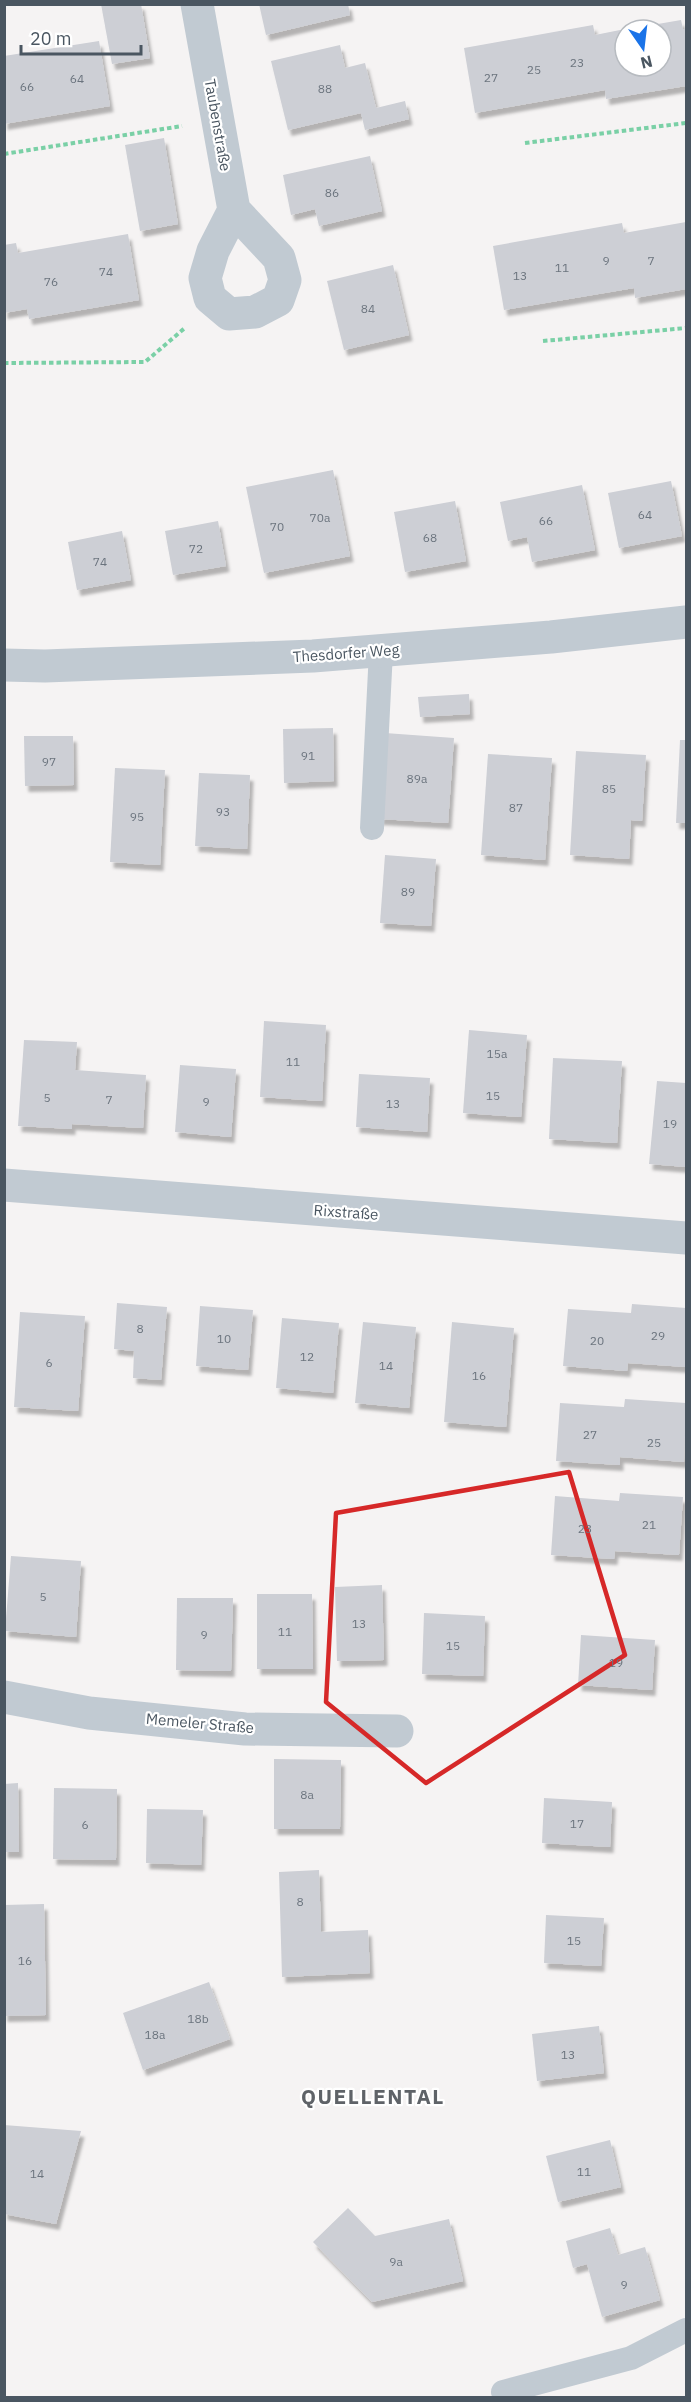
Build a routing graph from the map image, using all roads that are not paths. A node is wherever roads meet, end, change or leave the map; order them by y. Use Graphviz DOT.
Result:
graph roads {
  1 [pos="197,4"];
  2 [pos="234,210"];
  3 [pos="687,622"];
  4 [pos="381,651"];
  5 [pos="4,665"];
  6 [pos="372,828"];
  7 [pos="4,1185"];
  8 [pos="687,1238"];
  9 [pos="4,1697"];
  10 [pos="397,1731"];
  11 [pos="687,2330"];
  12 [pos="503,2392"];
  1 -- 2 [label="street, Taubenstraße"];
  3 -- 4 [label="street, Thesdorfer Weg"];
  4 -- 5 [label="street, Thesdorfer Weg"];
  4 -- 6 [label="lane"];
  7 -- 8 [label="street, Rixstraße"];
  9 -- 10 [label="street, Memeler Straße"];
  11 -- 12 [label="lane"];
}
